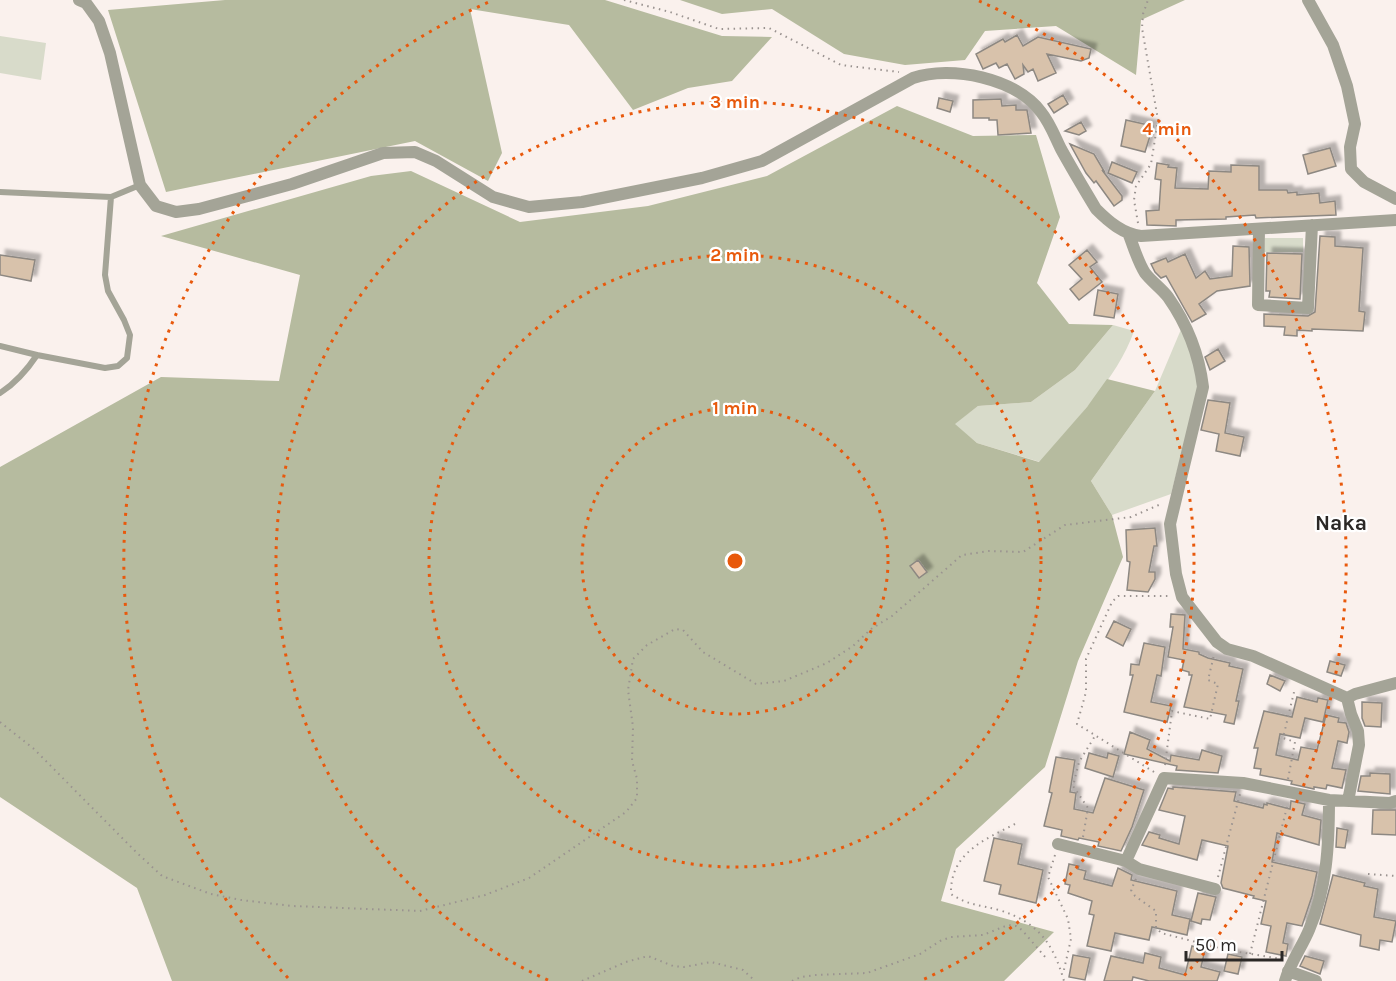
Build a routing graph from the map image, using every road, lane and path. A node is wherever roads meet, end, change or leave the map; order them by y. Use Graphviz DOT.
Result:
graph roads {
  1 [pos="624,0"];
  2 [pos="1148,0"];
  3 [pos="1308,0"];
  4 [pos="85,1"];
  5 [pos="913,78"];
  6 [pos="140,185"];
  7 [pos="0,192"];
  8 [pos="111,197"];
  9 [pos="1396,199"];
  10 [pos="1396,220"];
  11 [pos="1312,225"];
  12 [pos="1259,229"];
  13 [pos="1135,236"];
  14 [pos="0,346"];
  15 [pos="37,355"];
  16 [pos="0,393"];
  17 [pos="1175,498"];
  18 [pos="1182,597"];
  19 [pos="1217,642"];
  20 [pos="1298,675"];
  21 [pos="1396,682"];
  22 [pos="1347,698"];
  23 [pos="0,722"];
  24 [pos="1095,736"];
  25 [pos="1164,778"];
  26 [pos="1243,783"];
  27 [pos="1288,791"];
  28 [pos="1329,800"];
  29 [pos="1348,801"];
  30 [pos="1396,801"];
  31 [pos="1015,824"];
  32 [pos="1058,844"];
  33 [pos="1081,849"];
  34 [pos="1126,861"];
  35 [pos="1139,869"];
  36 [pos="1368,874"];
  37 [pos="1396,876"];
  38 [pos="1215,889"];
  39 [pos="1250,954"];
  40 [pos="1046,958"];
  41 [pos="1289,971"];
  42 [pos="1062,975"];
  43 [pos="582,981"];
  44 [pos="755,981"];
  45 [pos="792,981"];
  46 [pos="1064,981"];
  47 [pos="1316,981"];
  1 -- 5 [label="path"];
  2 -- 13 [label="path"];
  3 -- 9 [label="street"];
  4 -- 6 [label="street"];
  5 -- 6 [label="street"];
  5 -- 13 [label="street"];
  6 -- 8 [label="lane"];
  7 -- 8 [label="lane"];
  8 -- 15 [label="lane"];
  10 -- 11 [label="street"];
  11 -- 12 [label="street"];
  11 -- 12 [label="street"];
  12 -- 13 [label="street"];
  13 -- 17 [label="street"];
  14 -- 15 [label="lane"];
  15 -- 16 [label="lane"];
  17 -- 18 [label="street"];
  17 -- 23 [label="path"];
  18 -- 19 [label="street"];
  18 -- 24 [label="path"];
  19 -- 20 [label="street"];
  19 -- 25 [label="path"];
  20 -- 22 [label="street"];
  20 -- 27 [label="path"];
  21 -- 22 [label="street"];
  22 -- 29 [label="street"];
  24 -- 25 [label="path"];
  24 -- 33 [label="path"];
  25 -- 26 [label="street"];
  25 -- 34 [label="street"];
  26 -- 27 [label="street"];
  26 -- 38 [label="path"];
  27 -- 28 [label="street"];
  27 -- 39 [label="path"];
  28 -- 29 [label="street"];
  28 -- 41 [label="street"];
  29 -- 30 [label="street"];
  31 -- 42 [label="path"];
  32 -- 33 [label="street"];
  32 -- 42 [label="path"];
  33 -- 34 [label="street"];
  34 -- 35 [label="street"];
  35 -- 38 [label="street"];
  35 -- 39 [label="path"];
  36 -- 37 [label="path"];
  39 -- 41 [label="path"];
  40 -- 45 [label="path"];
  41 -- 47 [label="street"];
  42 -- 46 [label="path"];
  43 -- 44 [label="path"];
}
